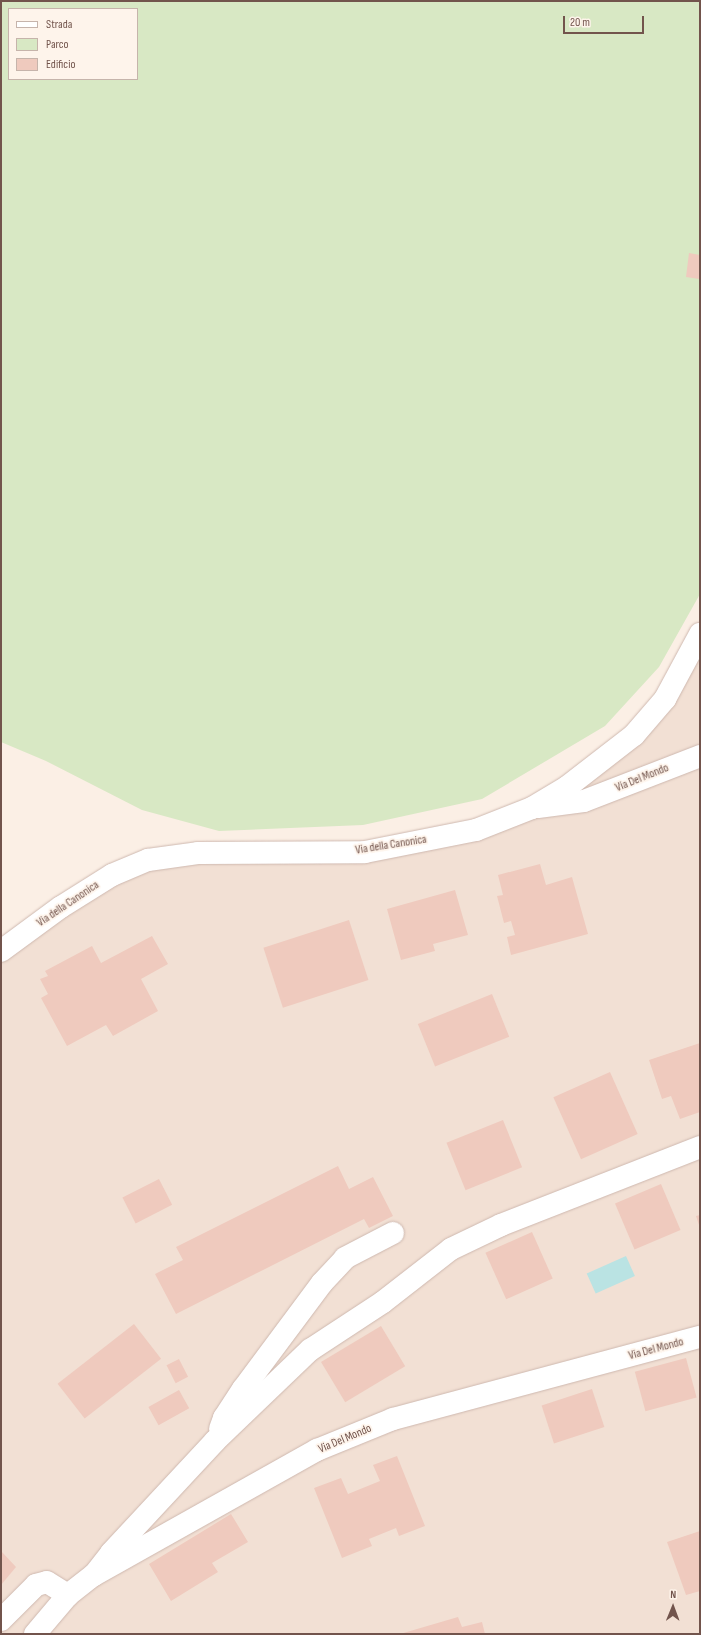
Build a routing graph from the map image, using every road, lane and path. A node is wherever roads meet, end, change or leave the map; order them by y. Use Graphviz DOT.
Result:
graph roads {
  1 [pos="700,634"];
  2 [pos="700,756"];
  3 [pos="532,808"];
  4 [pos="1,951"];
  5 [pos="700,1147"];
  6 [pos="393,1233"];
  7 [pos="700,1337"];
  8 [pos="216,1441"];
  9 [pos="94,1575"];
  10 [pos="68,1595"];
  11 [pos="1,1620"];
  12 [pos="35,1634"];
  1 -- 3 [label="street, Via della Canonica"];
  2 -- 3 [label="street, Via Del Mondo"];
  3 -- 4 [label="street, Via della Canonica"];
  5 -- 8 [label="street"];
  6 -- 8 [label="street"];
  7 -- 9 [label="street, Via Del Mondo"];
  8 -- 9 [label="street"];
  9 -- 10 [label="street, Via Del Mondo"];
  10 -- 11 [label="street"];
  10 -- 12 [label="street, Via Del Mondo"];
}
